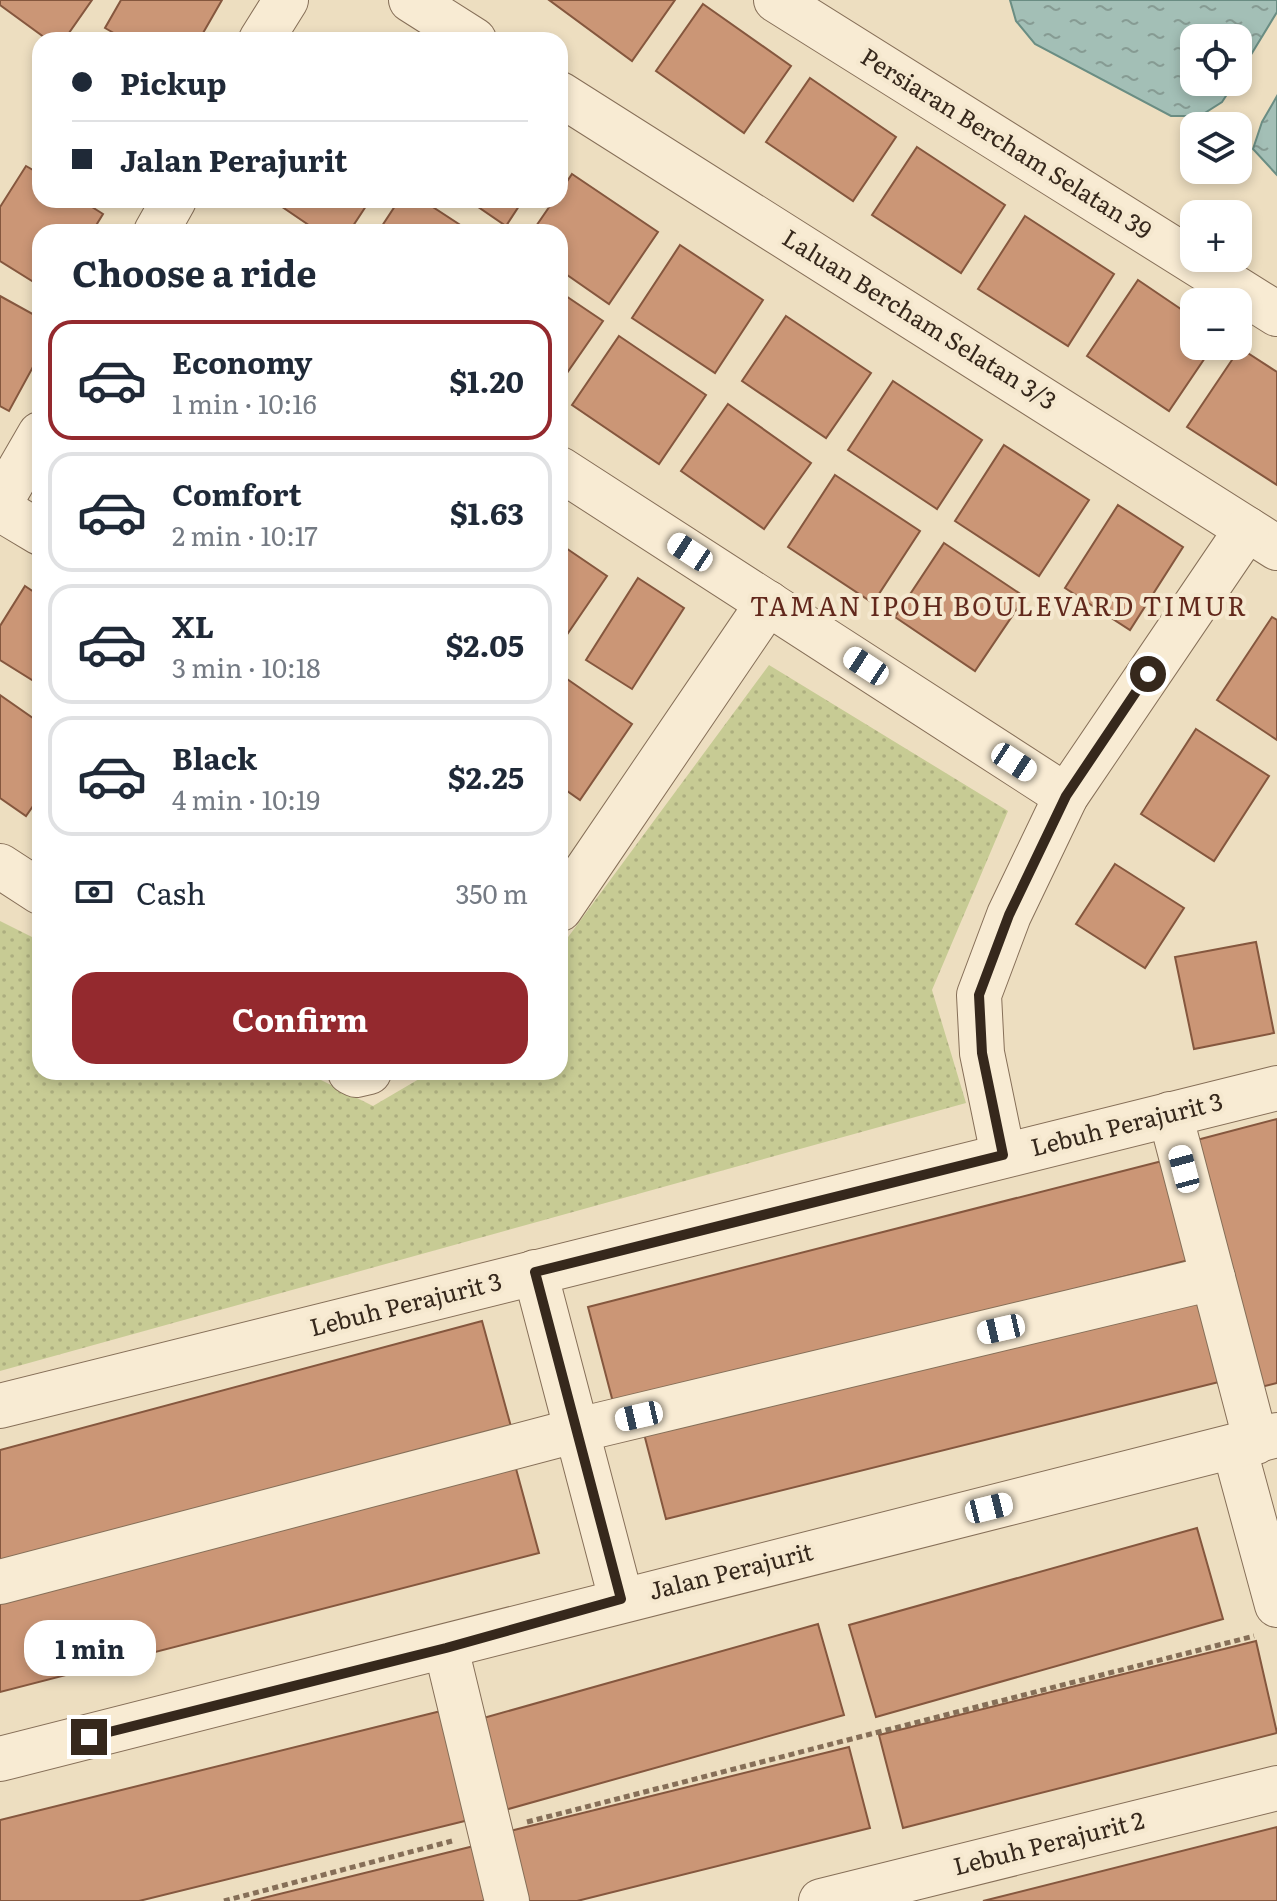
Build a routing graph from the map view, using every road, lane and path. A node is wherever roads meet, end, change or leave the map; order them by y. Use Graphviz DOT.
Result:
graph roads {
  1 [pos="286,0"];
  2 [pos="411,0"];
  3 [pos="776,0"];
  4 [pos="825,13"];
  5 [pos="266,32"];
  6 [pos="461,32"];
  7 [pos="568,99"];
  8 [pos="1277,314"];
  9 [pos="32,448"];
  10 [pos="568,474"];
  11 [pos="0,503"];
  12 [pos="0,509"];
  13 [pos="32,528"];
  14 [pos="1262,538"];
  15 [pos="768,603"];
  16 [pos="1066,796"];
  17 [pos="576,853"];
  18 [pos="0,866"];
  19 [pos="568,881"];
  20 [pos="32,887"];
  21 [pos="1277,1088"];
  22 [pos="1170,1114"];
  23 [pos="1003,1155"];
  24 [pos="535,1272"];
  25 [pos="1213,1278"];
  26 [pos="0,1406"];
  27 [pos="578,1430"];
  28 [pos="1255,1441"];
  29 [pos="0,1582"];
  30 [pos="621,1599"];
  31 [pos="1269,1620"];
  32 [pos="446,1648"];
  33 [pos="0,1759"];
  34 [pos="1277,1788"];
  35 [pos="490,1831"];
  36 [pos="910,1890"];
  37 [pos="224,1901"];
  38 [pos="507,1901"];
  39 [pos="821,1901"];
  1 -- 5 [label="street"];
  2 -- 6 [label="street"];
  3 -- 4 [label="street, Persiaran Bercham Selatan 39"];
  4 -- 8 [label="street, Persiaran Bercham Selatan 39"];
  7 -- 14 [label="street, Laluan Bercham Selatan 3/3"];
  9 -- 11 [label="street"];
  10 -- 15 [label="street"];
  12 -- 13 [label="street"];
  14 -- 16 [label="street"];
  15 -- 16 [label="street"];
  15 -- 17 [label="street"];
  16 -- 23 [label="street"];
  17 -- 19 [label="street"];
  18 -- 20 [label="street"];
  21 -- 22 [label="street, Lebuh Perajurit 3"];
  22 -- 23 [label="street, Lebuh Perajurit 3"];
  22 -- 25 [label="street"];
  23 -- 24 [label="street, Lebuh Perajurit 3"];
  24 -- 26 [label="street, Lebuh Perajurit 3"];
  24 -- 27 [label="street"];
  25 -- 27 [label="street"];
  25 -- 28 [label="street"];
  27 -- 29 [label="street"];
  27 -- 30 [label="street"];
  28 -- 30 [label="street, Jalan Perajurit"];
  28 -- 31 [label="street"];
  30 -- 32 [label="street, Jalan Perajurit"];
  31 -- 35 [label="path"];
  32 -- 33 [label="street, Jalan Perajurit"];
  32 -- 35 [label="street"];
  34 -- 36 [label="street, Lebuh Perajurit 2"];
  35 -- 37 [label="path"];
  35 -- 38 [label="street"];
  36 -- 39 [label="street, Lebuh Perajurit 2"];
}
